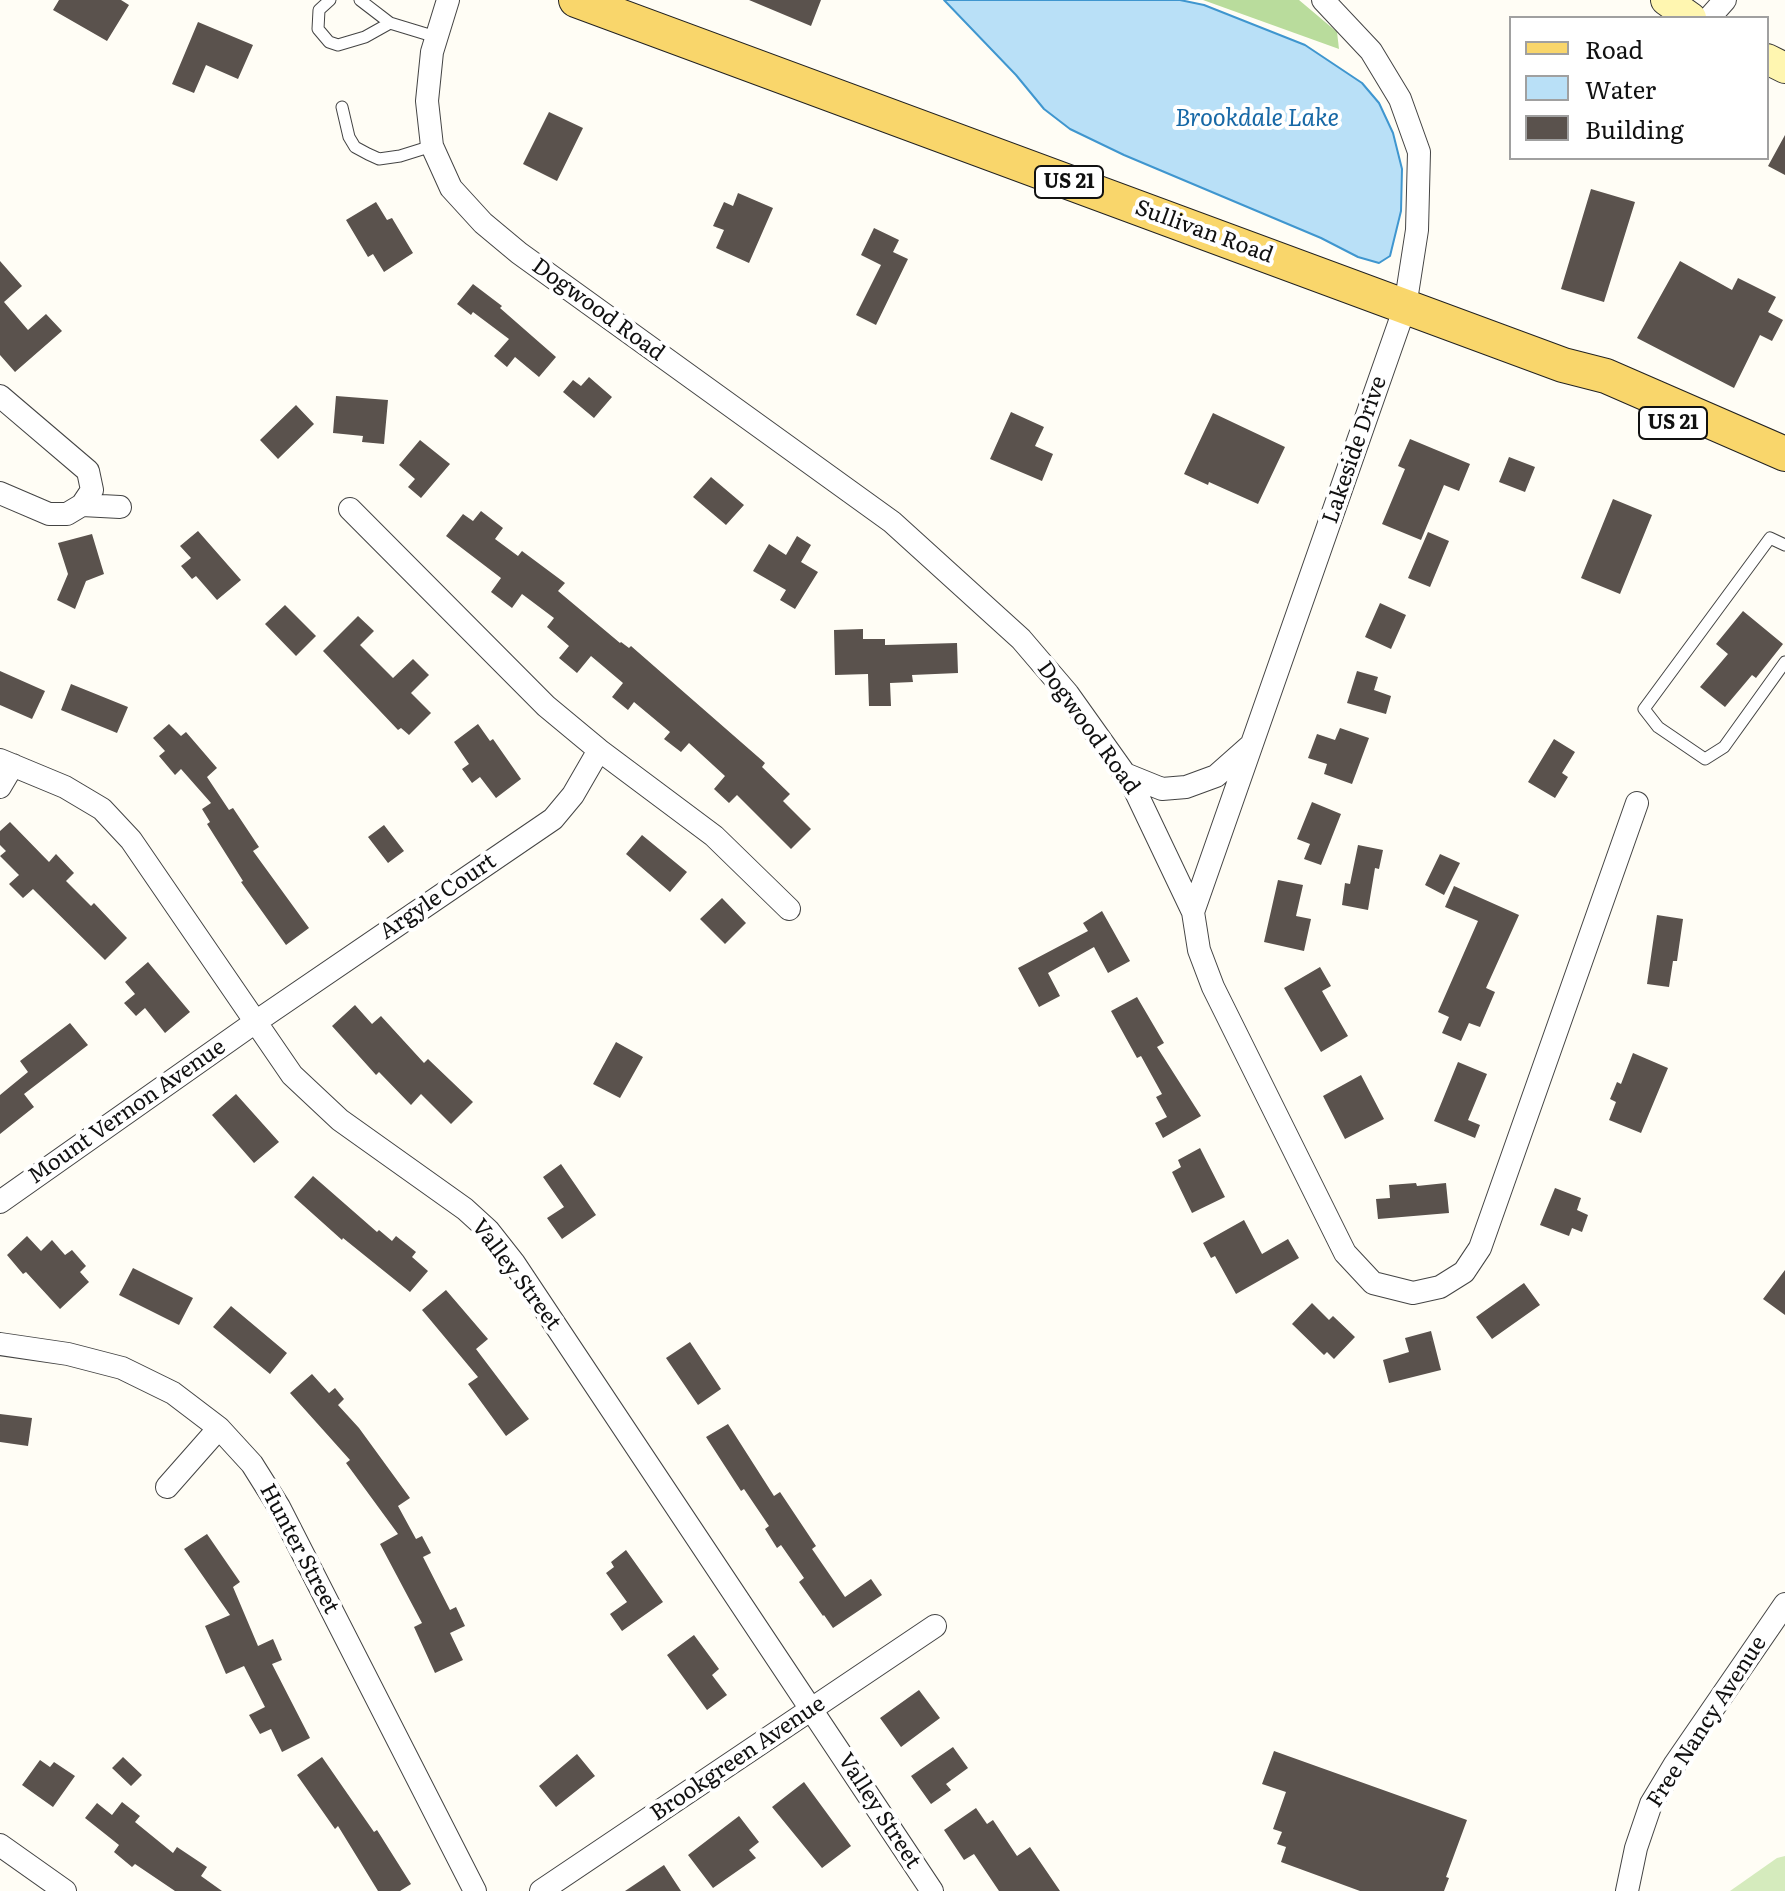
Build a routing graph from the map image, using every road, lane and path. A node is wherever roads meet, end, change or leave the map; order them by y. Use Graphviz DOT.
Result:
graph roads {
  1 [pos="330,0"];
  2 [pos="360,0"];
  3 [pos="448,0"];
  4 [pos="576,0"];
  5 [pos="1323,0"];
  6 [pos="1666,0"];
  7 [pos="1725,0"];
  8 [pos="1688,16"];
  9 [pos="1711,16"];
  10 [pos="390,23"];
  11 [pos="436,37"];
  12 [pos="342,107"];
  13 [pos="432,146"];
  14 [pos="1405,307"];
  15 [pos="0,396"];
  16 [pos="1781,455"];
  17 [pos="0,493"];
  18 [pos="82,505"];
  19 [pos="120,507"];
  20 [pos="350,509"];
  21 [pos="1785,545"];
  22 [pos="1785,662"];
  23 [pos="1252,744"];
  24 [pos="599,750"];
  25 [pos="7,762"];
  26 [pos="1125,774"];
  27 [pos="0,787"];
  28 [pos="1637,803"];
  29 [pos="789,909"];
  30 [pos="1193,912"];
  31 [pos="254,1023"];
  32 [pos="0,1202"];
  33 [pos="0,1344"];
  34 [pos="219,1428"];
  35 [pos="167,1487"];
  36 [pos="1785,1604"];
  37 [pos="935,1626"];
  38 [pos="813,1709"];
  39 [pos="0,1845"];
  40 [pos="65,1891"];
  41 [pos="475,1891"];
  42 [pos="541,1891"];
  43 [pos="932,1891"];
  44 [pos="1627,1891"];
  1 -- 10 [label="lane"];
  2 -- 10 [label="lane"];
  3 -- 11 [label="street, Dogwood Road"];
  4 -- 14 [label="main road, Sullivan Road / US 21"];
  5 -- 14 [label="street, Lakeside Drive"];
  6 -- 8 [label="main road"];
  7 -- 9 [label="street"];
  10 -- 11 [label="lane"];
  11 -- 13 [label="street, Dogwood Road"];
  12 -- 13 [label="lane"];
  13 -- 26 [label="street, Dogwood Road"];
  14 -- 16 [label="main road, Sullivan Road / US 21"];
  14 -- 23 [label="street, Lakeside Drive"];
  15 -- 18 [label="street"];
  17 -- 18 [label="street"];
  18 -- 19 [label="street"];
  20 -- 24 [label="street"];
  21 -- 22 [label="lane"];
  23 -- 26 [label="street"];
  23 -- 30 [label="street, Lakeside Drive"];
  24 -- 29 [label="street"];
  24 -- 31 [label="street, Argyle Court"];
  25 -- 27 [label="street"];
  25 -- 31 [label="street, Valley Street"];
  26 -- 30 [label="street, Dogwood Road"];
  28 -- 30 [label="street, Dogwood Road"];
  31 -- 32 [label="street, Mount Vernon Avenue"];
  31 -- 38 [label="street, Valley Street"];
  33 -- 34 [label="street, Hunter Street"];
  34 -- 35 [label="street"];
  34 -- 41 [label="street, Hunter Street"];
  36 -- 44 [label="street, Free Nancy Avenue"];
  37 -- 38 [label="street, Brookgreen Avenue"];
  38 -- 42 [label="street, Brookgreen Avenue"];
  38 -- 43 [label="street, Valley Street"];
  39 -- 40 [label="street"];
}
